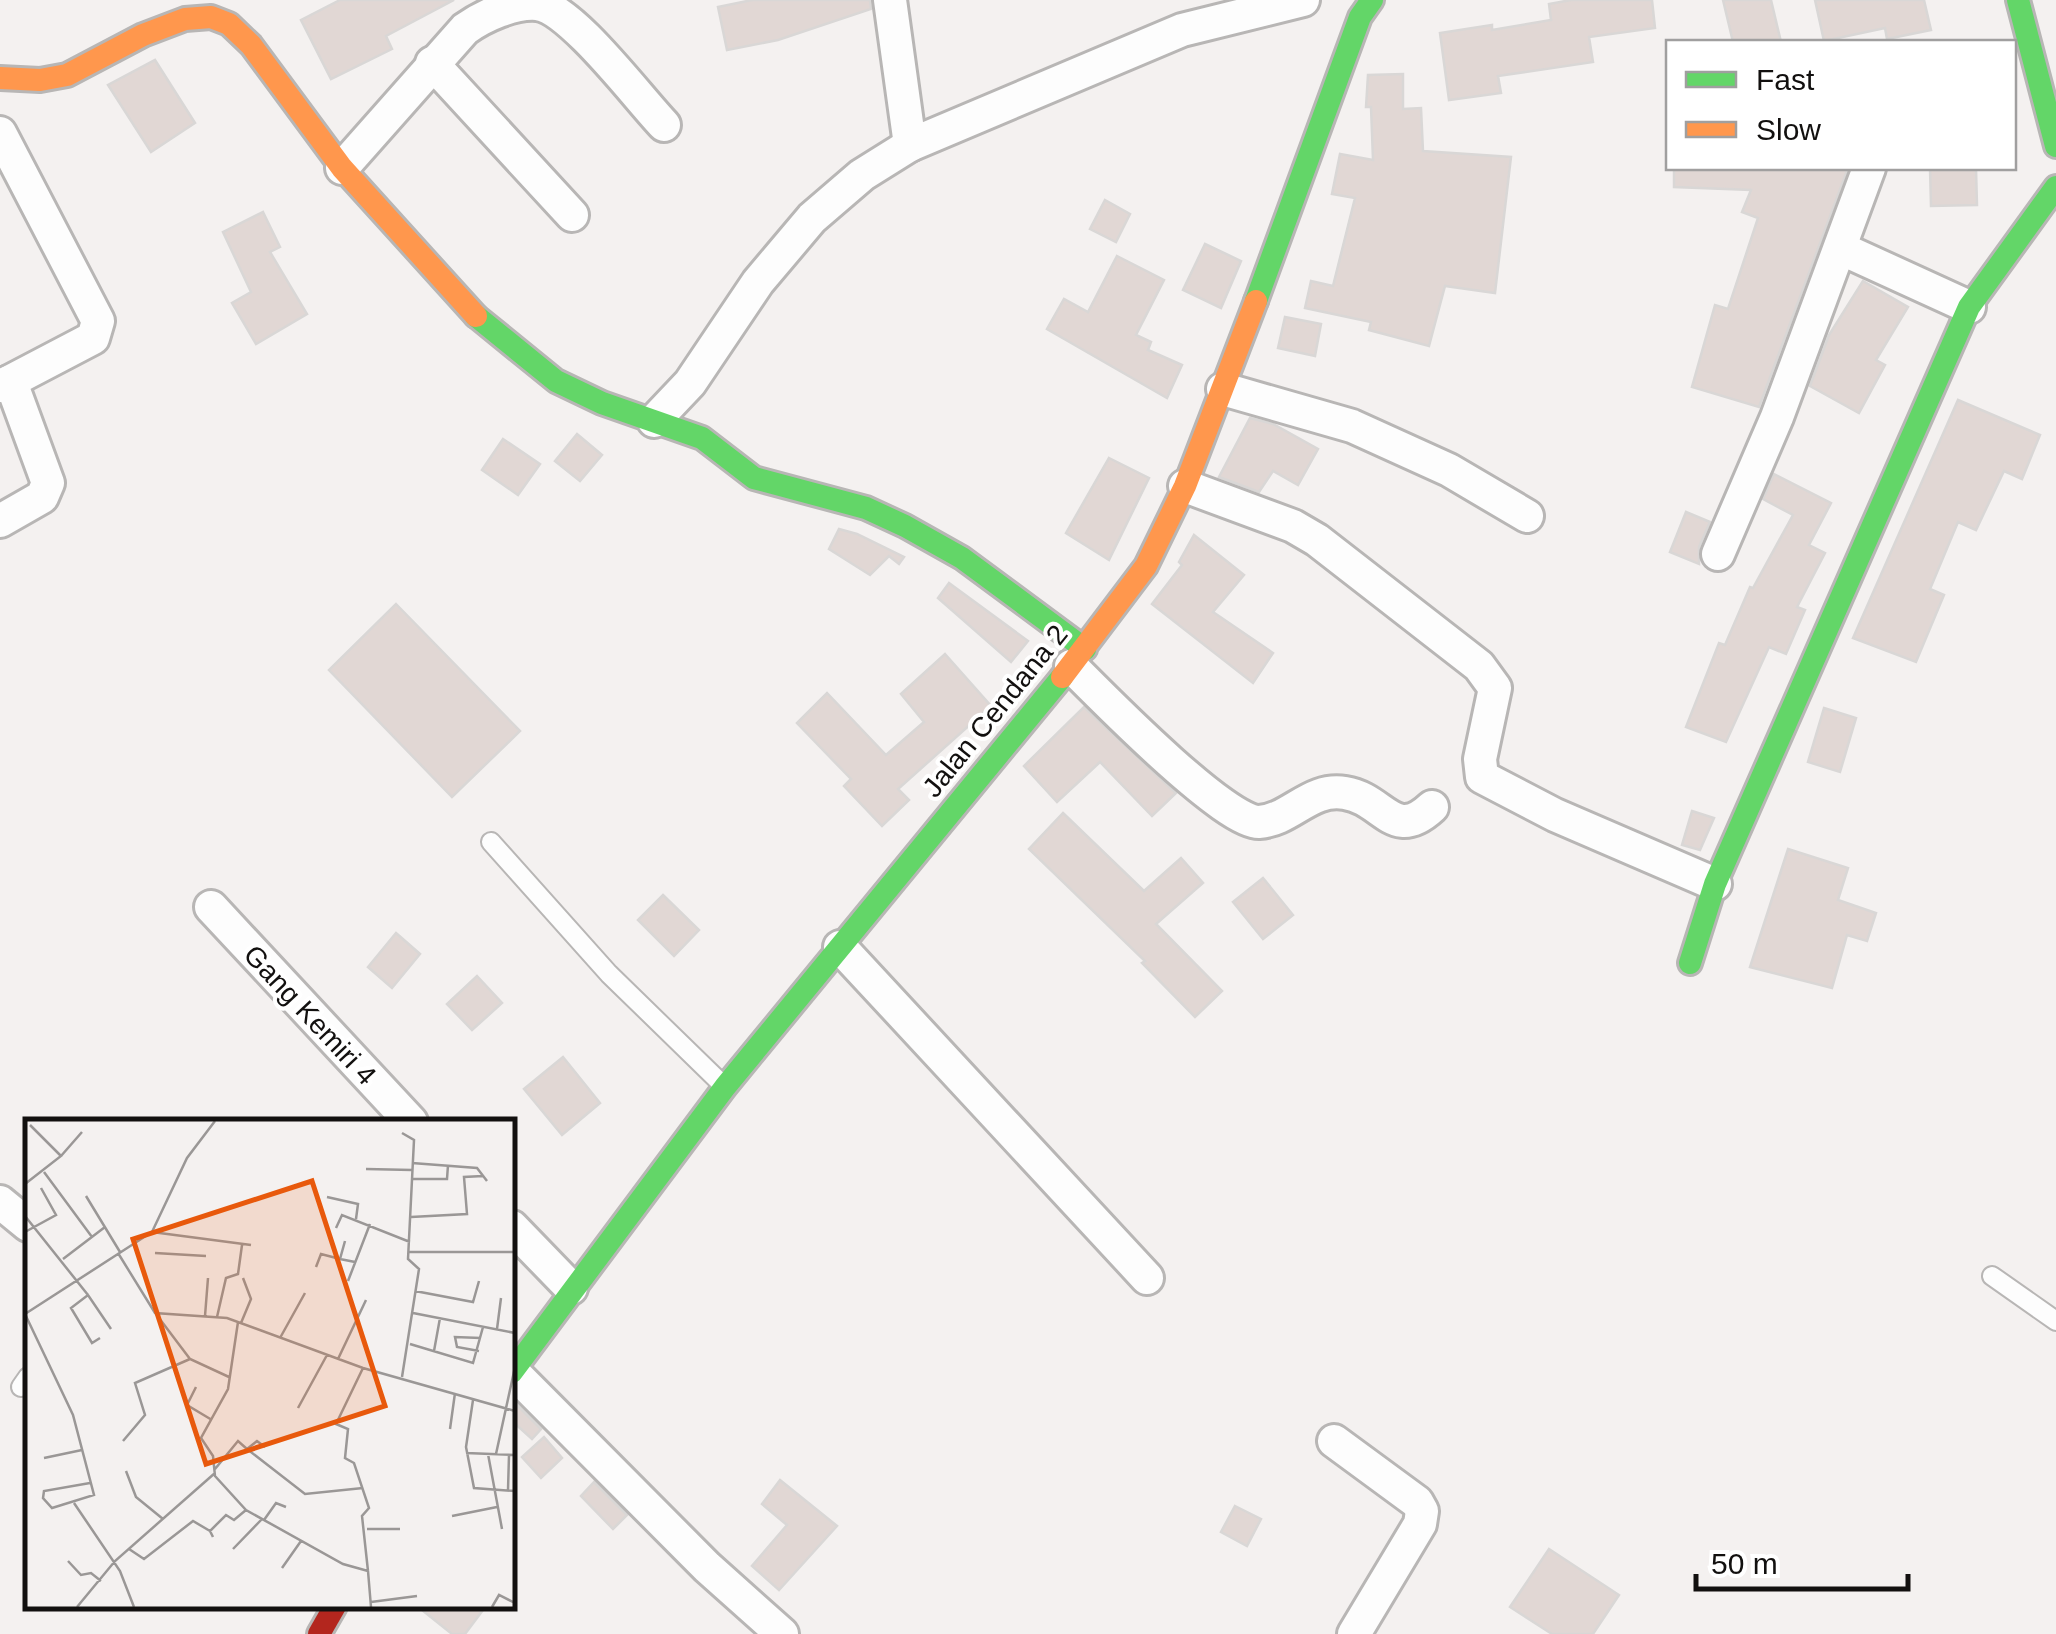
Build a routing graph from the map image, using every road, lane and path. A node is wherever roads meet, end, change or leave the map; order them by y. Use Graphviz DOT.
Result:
graph roads {
  1 [pos="890,0"];
  2 [pos="1303,0"];
  3 [pos="1372,0"];
  4 [pos="2018,0"];
  5 [pos="432,62"];
  6 [pos="0,78"];
  7 [pos="664,125"];
  8 [pos="0,133"];
  9 [pos="910,145"];
  10 [pos="2056,146"];
  11 [pos="342,168"];
  12 [pos="1868,170"];
  13 [pos="2056,188"];
  14 [pos="572,215"];
  15 [pos="1842,248"];
  16 [pos="1969,307"];
  17 [pos="5,384"];
  18 [pos="1223,389"];
  19 [pos="654,421"];
  20 [pos="1185,486"];
  21 [pos="1527,516"];
  22 [pos="0,521"];
  23 [pos="1718,554"];
  24 [pos="1078,658"];
  25 [pos="1432,807"];
  26 [pos="492,842"];
  27 [pos="1715,884"];
  28 [pos="210,907"];
  29 [pos="840,947"];
  30 [pos="1690,963"];
  31 [pos="726,1087"];
  32 [pos="408,1119"];
  33 [pos="0,1202"];
  34 [pos="25,1223"];
  35 [pos="515,1230"];
  36 [pos="1992,1276"];
  37 [pos="1147,1278"];
  38 [pos="571,1288"];
  39 [pos="2056,1321"];
  40 [pos="515,1369"];
  41 [pos="515,1374"];
  42 [pos="1334,1442"];
  43 [pos="333,1609"];
  44 [pos="318,1634"];
  45 [pos="782,1634"];
  46 [pos="1354,1634"];
  1 -- 9 [label="street"];
  2 -- 9 [label="street"];
  3 -- 18 [label="street, Jalan Cendana 2"];
  4 -- 10 [label="street"];
  5 -- 7 [label="street"];
  5 -- 11 [label="street"];
  5 -- 14 [label="street"];
  6 -- 11 [label="street"];
  8 -- 17 [label="street"];
  9 -- 19 [label="street"];
  11 -- 19 [label="street"];
  12 -- 15 [label="street"];
  13 -- 16 [label="street"];
  15 -- 16 [label="street"];
  15 -- 23 [label="street"];
  16 -- 27 [label="street"];
  17 -- 22 [label="street"];
  18 -- 20 [label="street, Jalan Cendana 2"];
  18 -- 21 [label="street"];
  19 -- 24 [label="street"];
  20 -- 24 [label="street, Jalan Cendana 2"];
  20 -- 27 [label="street"];
  24 -- 25 [label="street"];
  24 -- 29 [label="street, Jalan Cendana 2"];
  26 -- 31 [label="lane"];
  27 -- 30 [label="street"];
  28 -- 32 [label="street, Gang Kemiri 4"];
  29 -- 31 [label="street, Jalan Cendana 2"];
  29 -- 37 [label="street"];
  31 -- 38 [label="street, Jalan Cendana 2"];
  33 -- 34 [label="street"];
  35 -- 38 [label="street"];
  36 -- 39 [label="lane"];
  38 -- 40 [label="street, Jalan Cendana 2"];
  41 -- 45 [label="street"];
  42 -- 46 [label="street"];
  43 -- 44 [label="street"];
}
